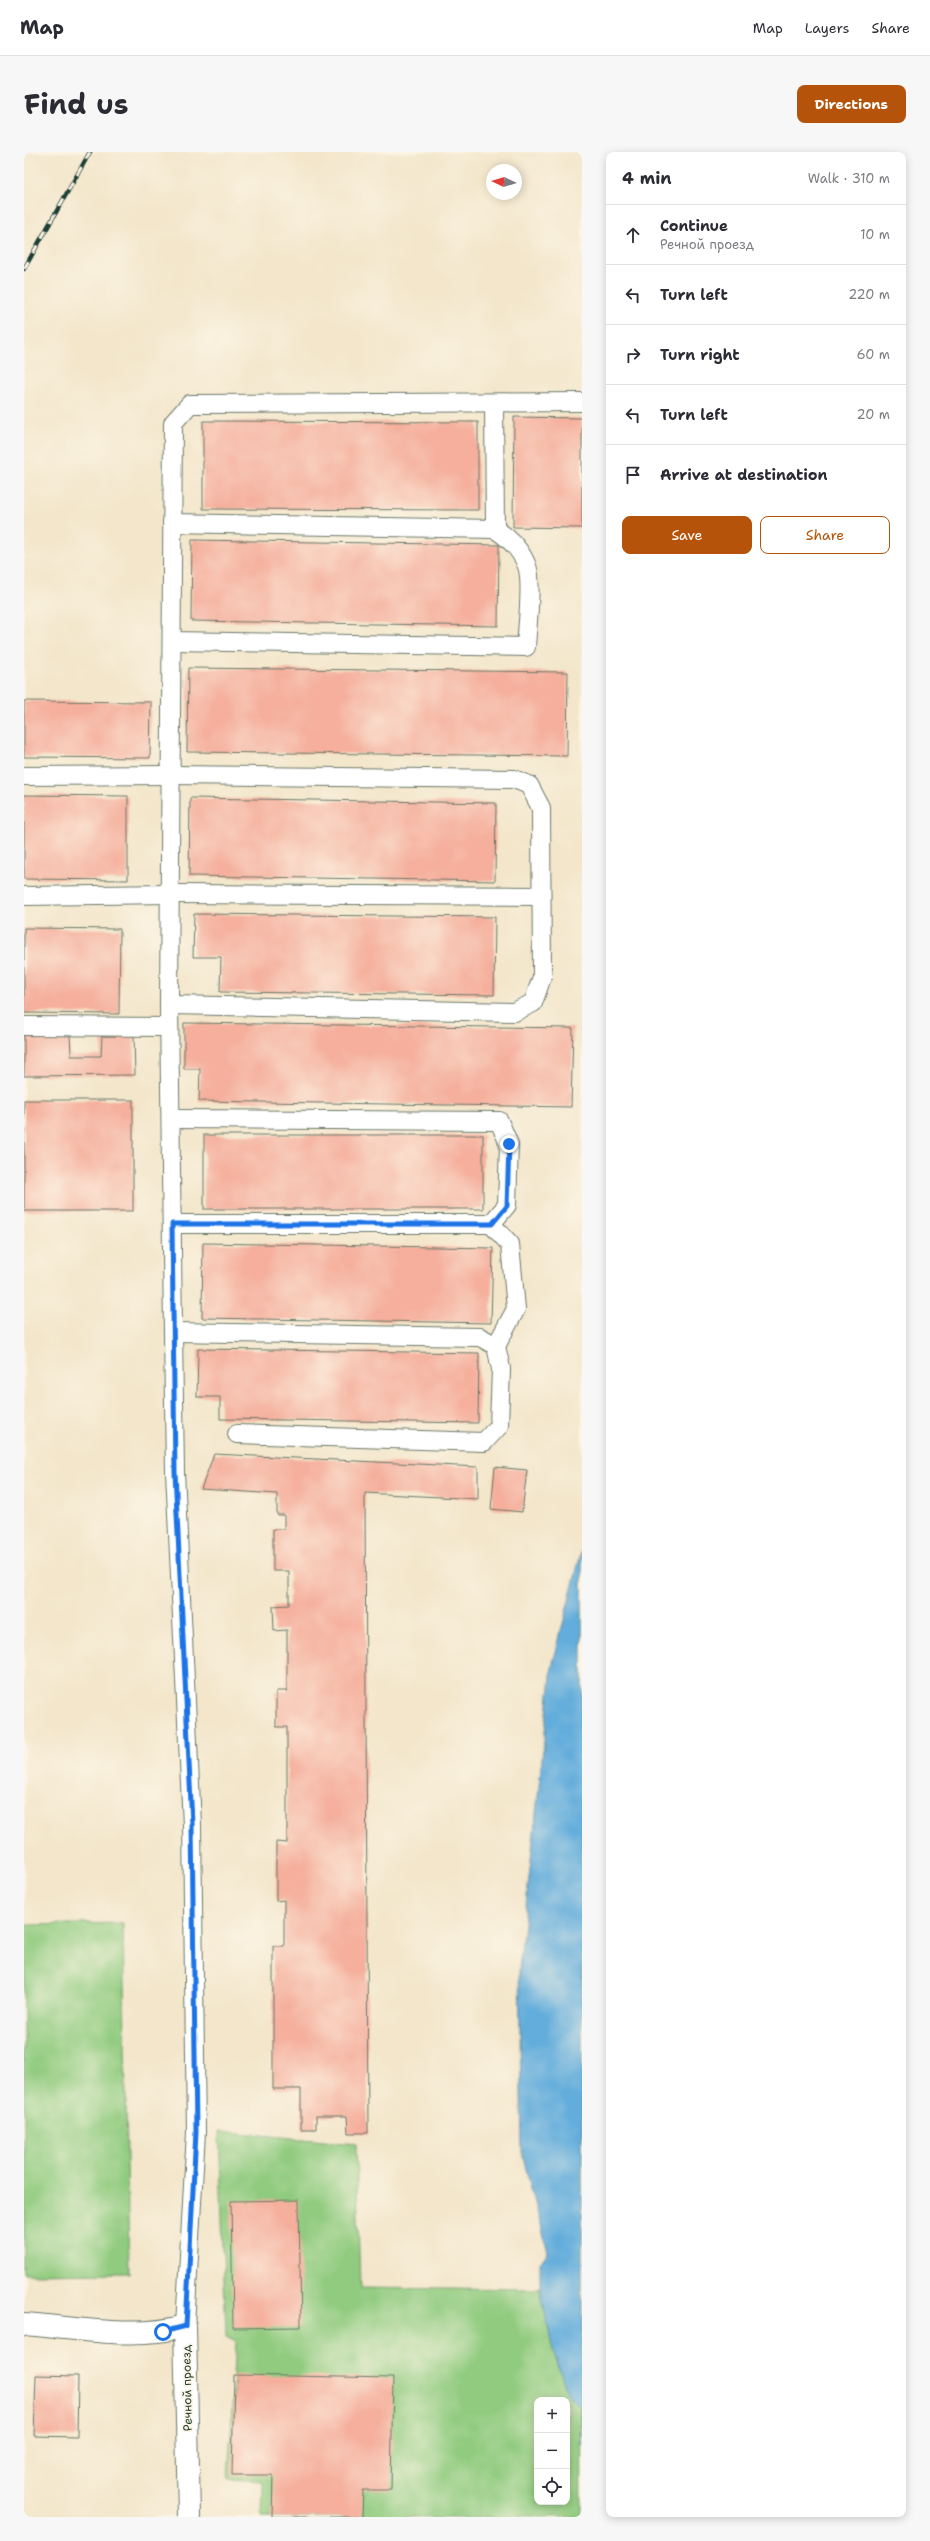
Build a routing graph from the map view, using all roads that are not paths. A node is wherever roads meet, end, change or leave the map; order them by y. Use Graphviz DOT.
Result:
graph roads {
  1 [pos="582,402"];
  2 [pos="494,403"];
  3 [pos="172,523"];
  4 [pos="495,529"];
  5 [pos="172,642"];
  6 [pos="171,775"];
  7 [pos="24,776"];
  8 [pos="170,894"];
  9 [pos="24,896"];
  10 [pos="541,896"];
  11 [pos="169,1005"];
  12 [pos="24,1026"];
  13 [pos="169,1027"];
  14 [pos="171,1120"];
  15 [pos="172,1224"];
  16 [pos="492,1224"];
  17 [pos="173,1332"];
  18 [pos="496,1346"];
  19 [pos="237,1434"];
  20 [pos="24,2324"];
  21 [pos="186,2326"];
  22 [pos="189,2517"];
  1 -- 2 [label="lane"];
  2 -- 3 [label="lane"];
  2 -- 4 [label="lane"];
  3 -- 4 [label="lane"];
  3 -- 5 [label="lane"];
  4 -- 5 [label="lane"];
  5 -- 6 [label="lane"];
  6 -- 7 [label="lane"];
  6 -- 8 [label="lane"];
  6 -- 10 [label="lane"];
  8 -- 9 [label="lane"];
  8 -- 10 [label="lane"];
  8 -- 11 [label="lane"];
  10 -- 11 [label="lane"];
  11 -- 13 [label="lane"];
  12 -- 13 [label="lane"];
  13 -- 14 [label="lane"];
  14 -- 15 [label="lane"];
  14 -- 16 [label="lane"];
  15 -- 16 [label="lane"];
  15 -- 17 [label="lane"];
  16 -- 18 [label="lane"];
  17 -- 18 [label="lane"];
  17 -- 21 [label="lane"];
  18 -- 19 [label="lane"];
  20 -- 21 [label="street, Речной проезд"];
  21 -- 22 [label="street, Речной проезд"];
}
